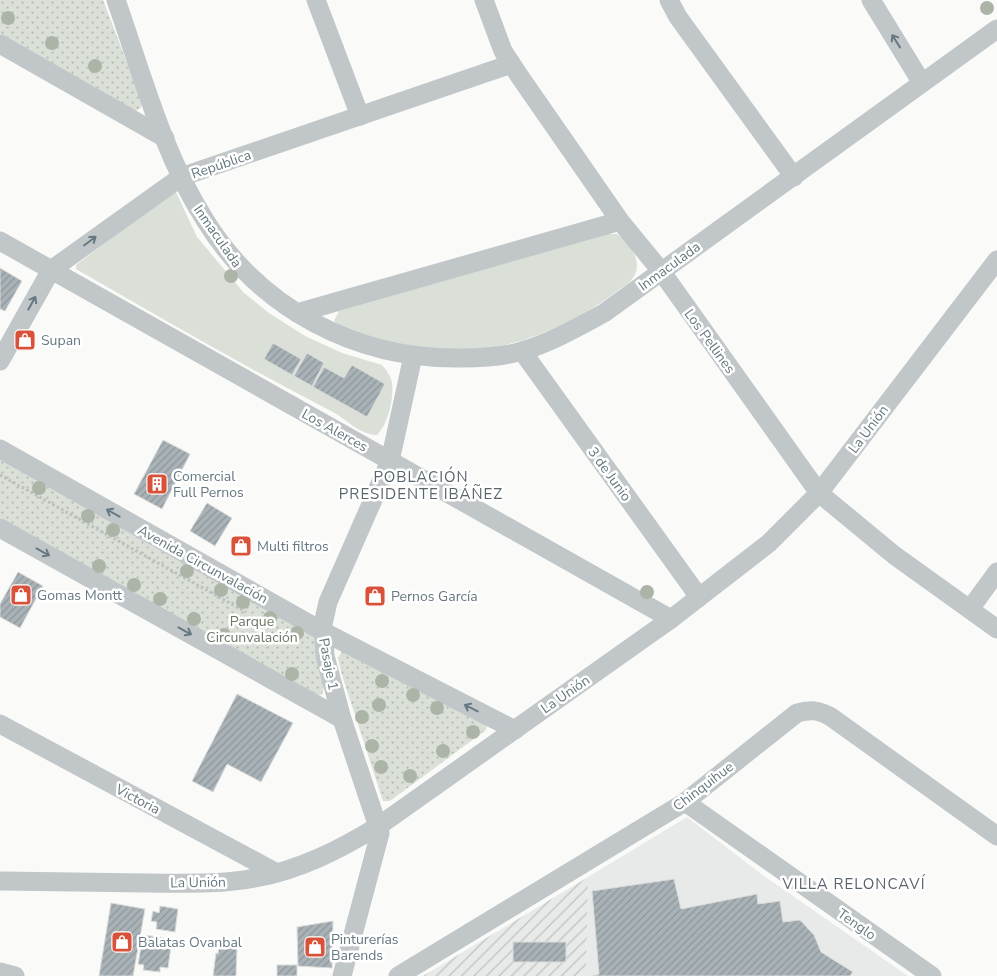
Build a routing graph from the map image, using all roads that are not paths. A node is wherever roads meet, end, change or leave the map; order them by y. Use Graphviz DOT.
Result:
graph roads {
  1 [pos="116,0"];
  2 [pos="316,0"];
  3 [pos="484,0"];
  4 [pos="669,0"];
  5 [pos="870,0"];
  6 [pos="997,29"];
  7 [pos="0,44"];
  8 [pos="511,64"];
  9 [pos="922,83"];
  10 [pos="360,116"];
  11 [pos="165,138"];
  12 [pos="181,177"];
  13 [pos="794,177"];
  14 [pos="620,221"];
  15 [pos="0,241"];
  16 [pos="997,260"];
  17 [pos="51,270"];
  18 [pos="661,271"];
  19 [pos="297,313"];
  20 [pos="522,351"];
  21 [pos="413,356"];
  22 [pos="0,361"];
  23 [pos="0,449"];
  24 [pos="390,461"];
  25 [pos="819,493"];
  26 [pos="0,528"];
  27 [pos="997,572"];
  28 [pos="699,597"];
  29 [pos="970,609"];
  30 [pos="671,619"];
  31 [pos="997,628"];
  32 [pos="322,631"];
  33 [pos="342,719"];
  34 [pos="0,724"];
  35 [pos="515,730"];
  36 [pos="685,802"];
  37 [pos="380,825"];
  38 [pos="997,836"];
  39 [pos="277,873"];
  40 [pos="0,881"];
  41 [pos="0,972"];
  42 [pos="16,976"];
  43 [pos="342,976"];
  44 [pos="398,976"];
  45 [pos="932,976"];
  1 -- 11 [label="street, Inmaculada"];
  2 -- 10 [label="street"];
  3 -- 8 [label="street, Los Pellines"];
  4 -- 13 [label="street"];
  9 -- 5 [label="street, one-way"];
  6 -- 9 [label="street, Inmaculada"];
  7 -- 11 [label="street"];
  8 -- 10 [label="street, República"];
  8 -- 14 [label="street, Los Pellines"];
  9 -- 13 [label="street, Inmaculada"];
  10 -- 12 [label="street, República"];
  11 -- 12 [label="street, Inmaculada"];
  17 -- 12 [label="street, República, one-way"];
  12 -- 19 [label="street, Inmaculada"];
  13 -- 18 [label="street, Inmaculada"];
  14 -- 18 [label="street, Los Pellines"];
  14 -- 19 [label="street"];
  15 -- 17 [label="street, Los Alerces"];
  16 -- 25 [label="street, La Unión"];
  22 -- 17 [label="street, República, one-way"];
  17 -- 24 [label="street, Los Alerces"];
  18 -- 20 [label="street, Inmaculada"];
  18 -- 25 [label="street, Los Pellines"];
  19 -- 21 [label="street, Inmaculada"];
  20 -- 21 [label="street, Inmaculada"];
  20 -- 28 [label="street, 3 de Junio"];
  21 -- 24 [label="street, Pasaje 1"];
  32 -- 23 [label="street, Avenida Circunvalación, one-way"];
  24 -- 30 [label="street, Los Alerces"];
  24 -- 32 [label="street, Pasaje 1"];
  25 -- 28 [label="street, La Unión"];
  25 -- 29 [label="street, Los Pellines"];
  26 -- 33 [label="street, one-way"];
  27 -- 29 [label="street"];
  28 -- 30 [label="street, La Unión"];
  29 -- 31 [label="street, Los Pellines"];
  30 -- 35 [label="street, La Unión"];
  32 -- 33 [label="street, Pasaje 1"];
  35 -- 32 [label="street, Avenida Circunvalación, one-way"];
  33 -- 37 [label="street, Pasaje 1"];
  34 -- 39 [label="street, Victoria"];
  35 -- 37 [label="street, La Unión"];
  36 -- 38 [label="street, Chinquihue"];
  36 -- 44 [label="street, Chinquihue"];
  36 -- 45 [label="street, Tenglo"];
  37 -- 39 [label="street, La Unión"];
  37 -- 43 [label="street, Pasaje 1"];
  39 -- 40 [label="street, La Unión"];
  41 -- 42 [label="street"];
}
